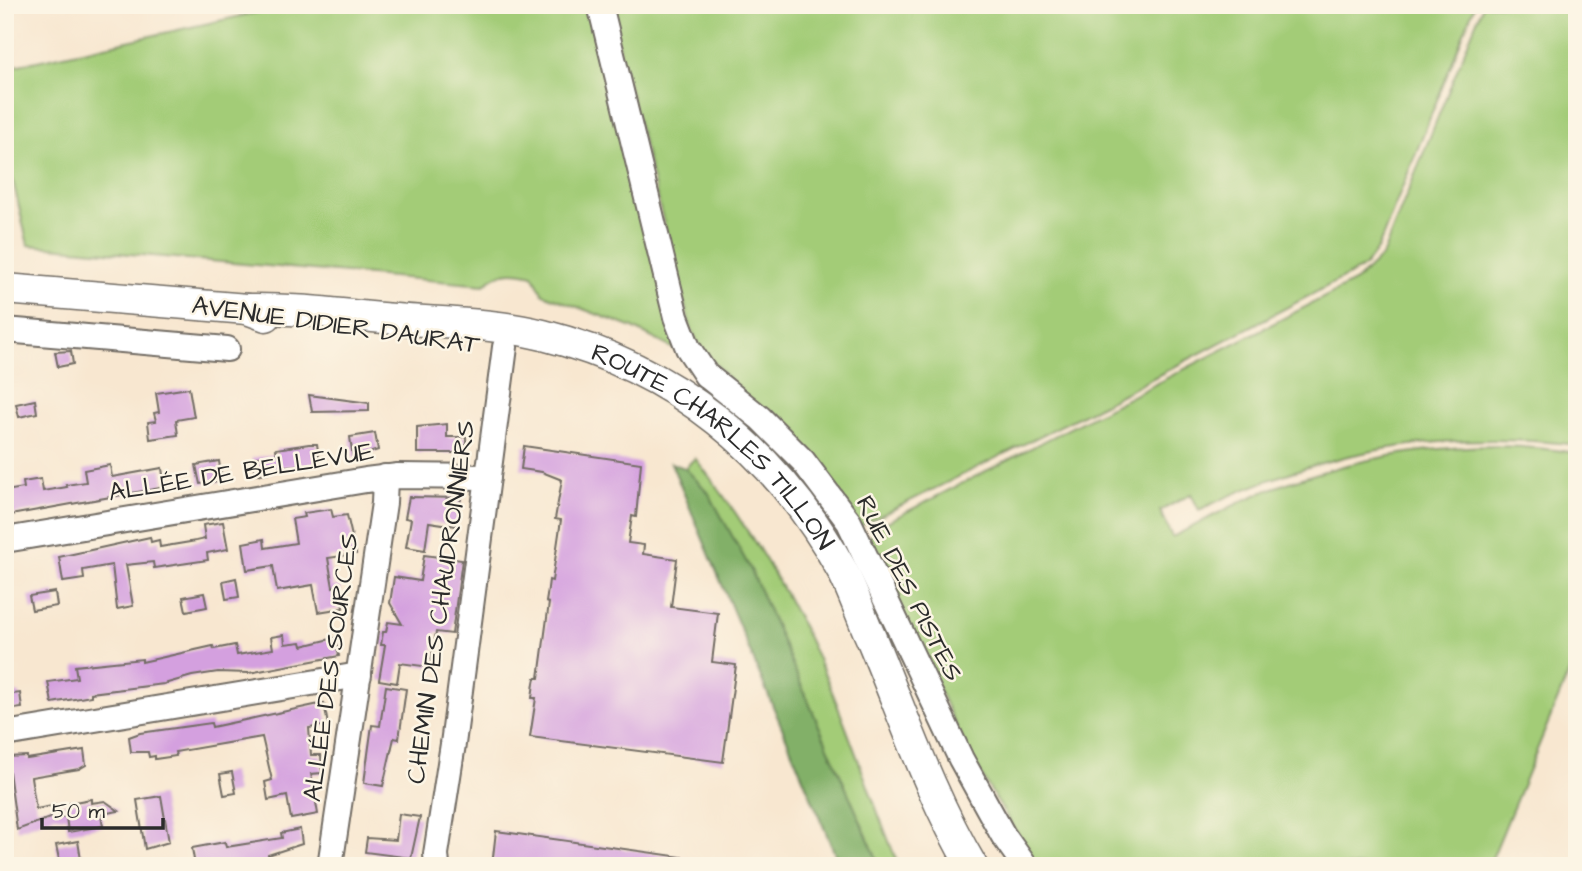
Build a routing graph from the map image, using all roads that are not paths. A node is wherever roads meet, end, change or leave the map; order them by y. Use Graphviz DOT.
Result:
graph roads {
  1 [pos="600,5"];
  2 [pos="5,289"];
  3 [pos="247,309"];
  4 [pos="5,330"];
  5 [pos="505,347"];
  6 [pos="227,349"];
  7 [pos="699,408"];
  8 [pos="385,477"];
  9 [pos="488,477"];
  10 [pos="5,540"];
  11 [pos="359,675"];
  12 [pos="5,734"];
  13 [pos="330,866"];
  14 [pos="437,866"];
  15 [pos="972,866"];
  16 [pos="1025,866"];
  1 -- 16 [label="street, RUE DES PISTES"];
  2 -- 3 [label="main road, AVENUE DIDIER DAURAT"];
  3 -- 5 [label="main road, AVENUE DIDIER DAURAT"];
  3 -- 7 [label="main road, ROUTE CHARLES TILLON"];
  4 -- 6 [label="street"];
  5 -- 7 [label="main road, AVENUE DIDIER DAURAT"];
  5 -- 9 [label="street, CHEMIN DES CHAUDRONNIERS"];
  7 -- 15 [label="main road, ROUTE CHARLES TILLON"];
  8 -- 9 [label="street, ALLÉE DE BELLEVUE"];
  8 -- 10 [label="street, ALLÉE DE BELLEVUE"];
  8 -- 11 [label="street, ALLÉE DES SOURCES"];
  9 -- 14 [label="street, CHEMIN DES CHAUDRONNIERS"];
  11 -- 12 [label="street"];
  11 -- 13 [label="street, ALLÉE DES SOURCES"];
}
